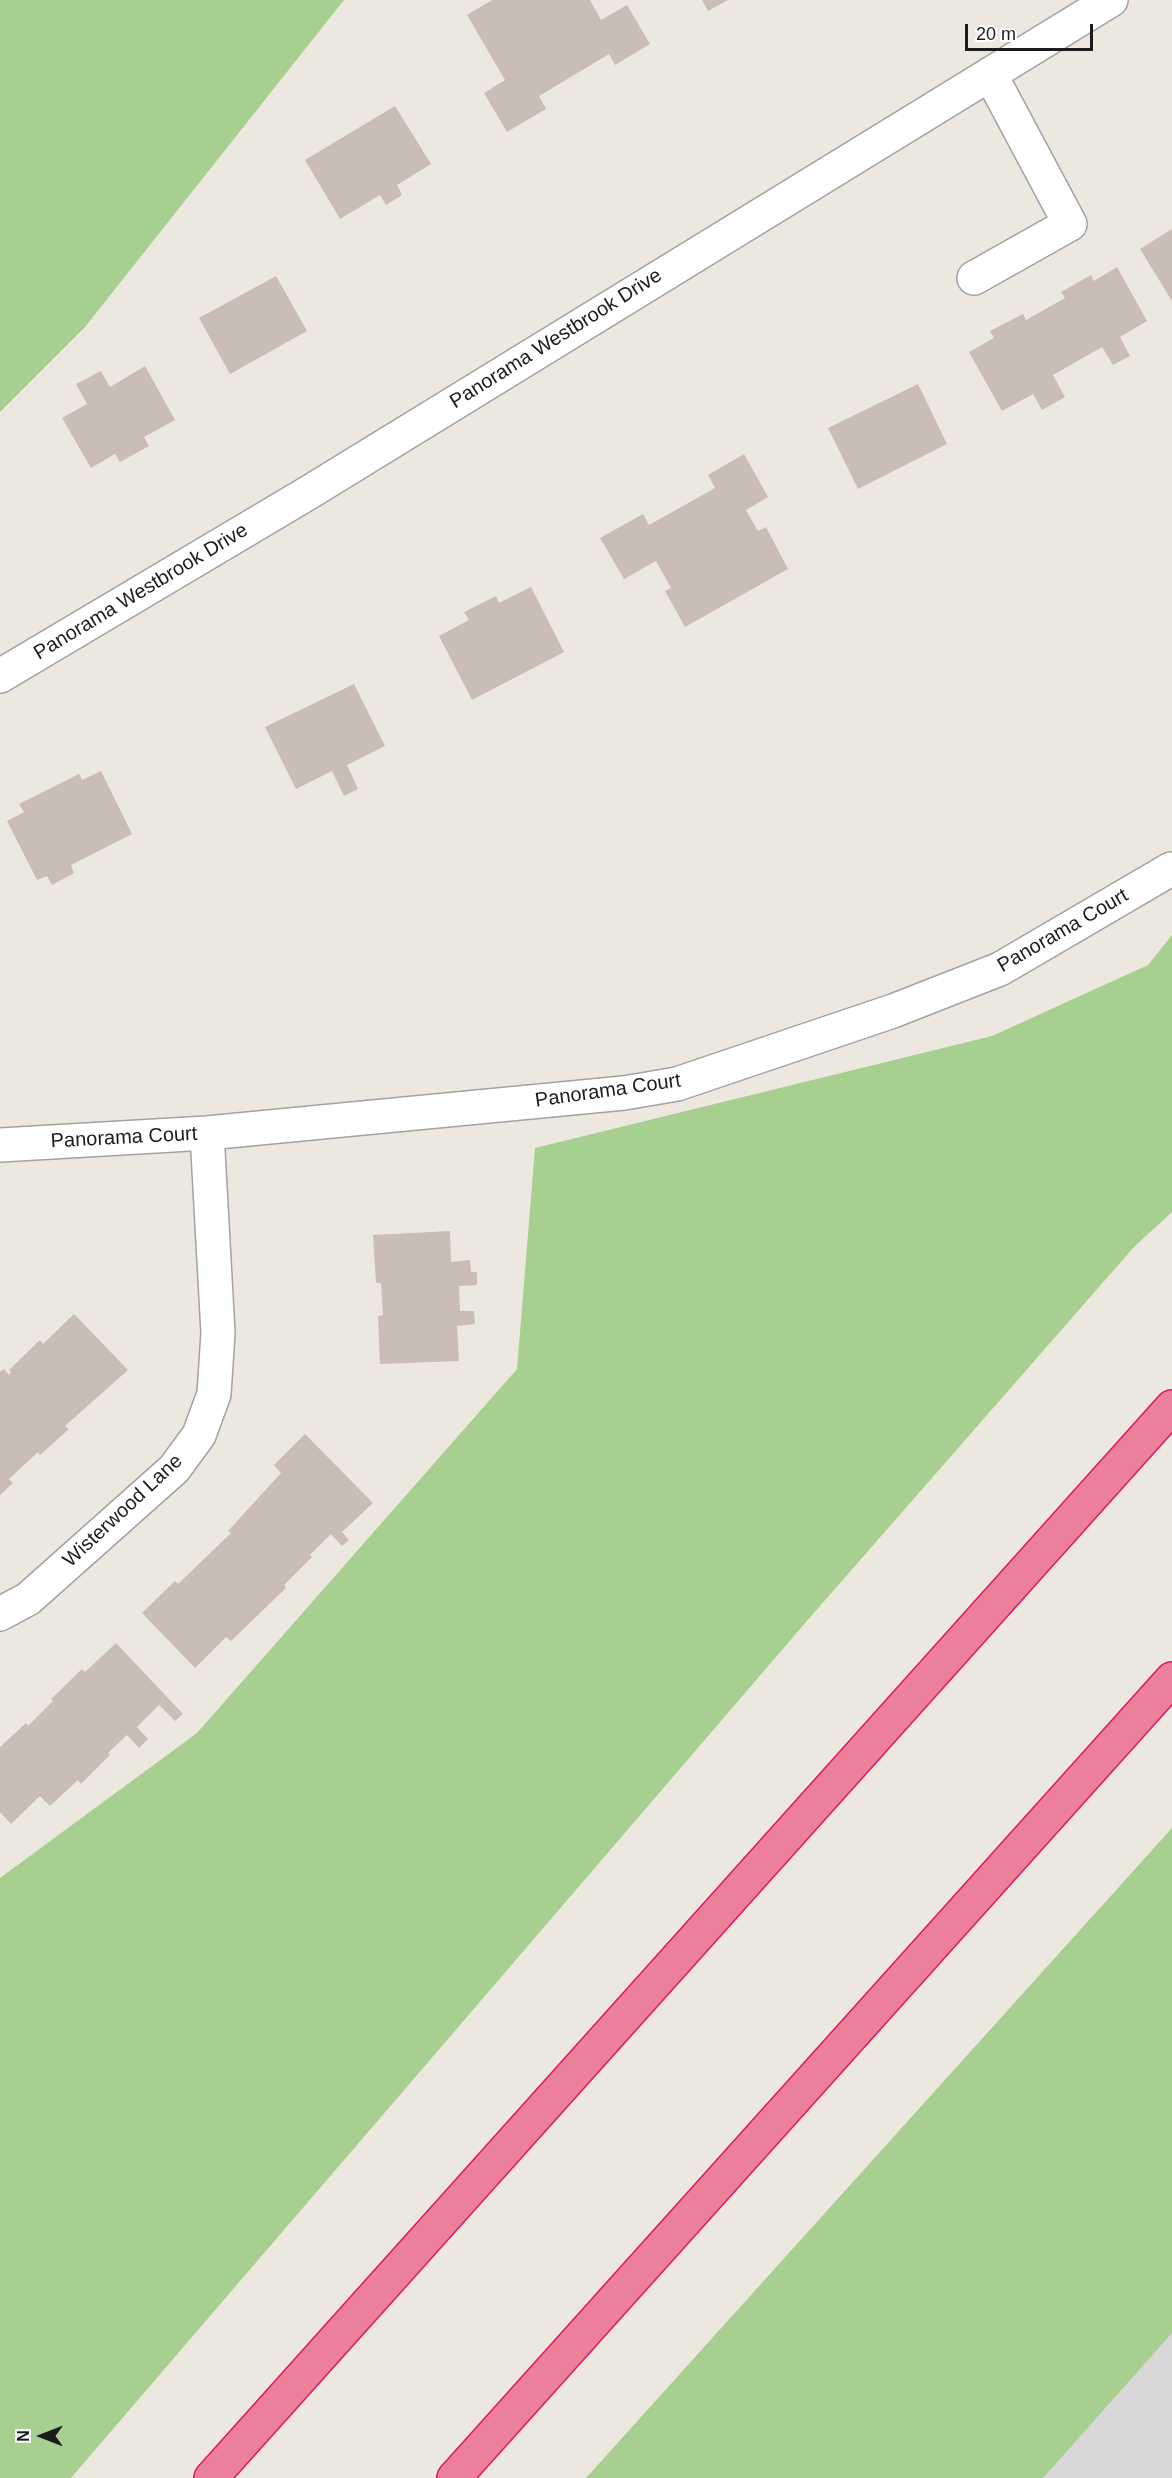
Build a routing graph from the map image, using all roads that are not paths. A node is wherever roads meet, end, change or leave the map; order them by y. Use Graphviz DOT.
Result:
graph roads {
  1 [pos="1111,0"];
  2 [pos="990,74"];
  3 [pos="974,278"];
  4 [pos="0,676"];
  5 [pos="1171,869"];
  6 [pos="207,1133"];
  7 [pos="0,1145"];
  8 [pos="1172,1407"];
  9 [pos="0,1614"];
  10 [pos="1172,1679"];
  11 [pos="211,2478"];
  12 [pos="454,2478"];
  1 -- 2 [label="street, Panorama Westbrook Drive"];
  2 -- 3 [label="street"];
  2 -- 4 [label="street, Panorama Westbrook Drive"];
  5 -- 6 [label="street, Panorama Court"];
  6 -- 7 [label="street, Panorama Court"];
  6 -- 9 [label="street, Wisterwood Lane"];
  8 -- 11 [label="highway"];
  10 -- 12 [label="highway"];
}
